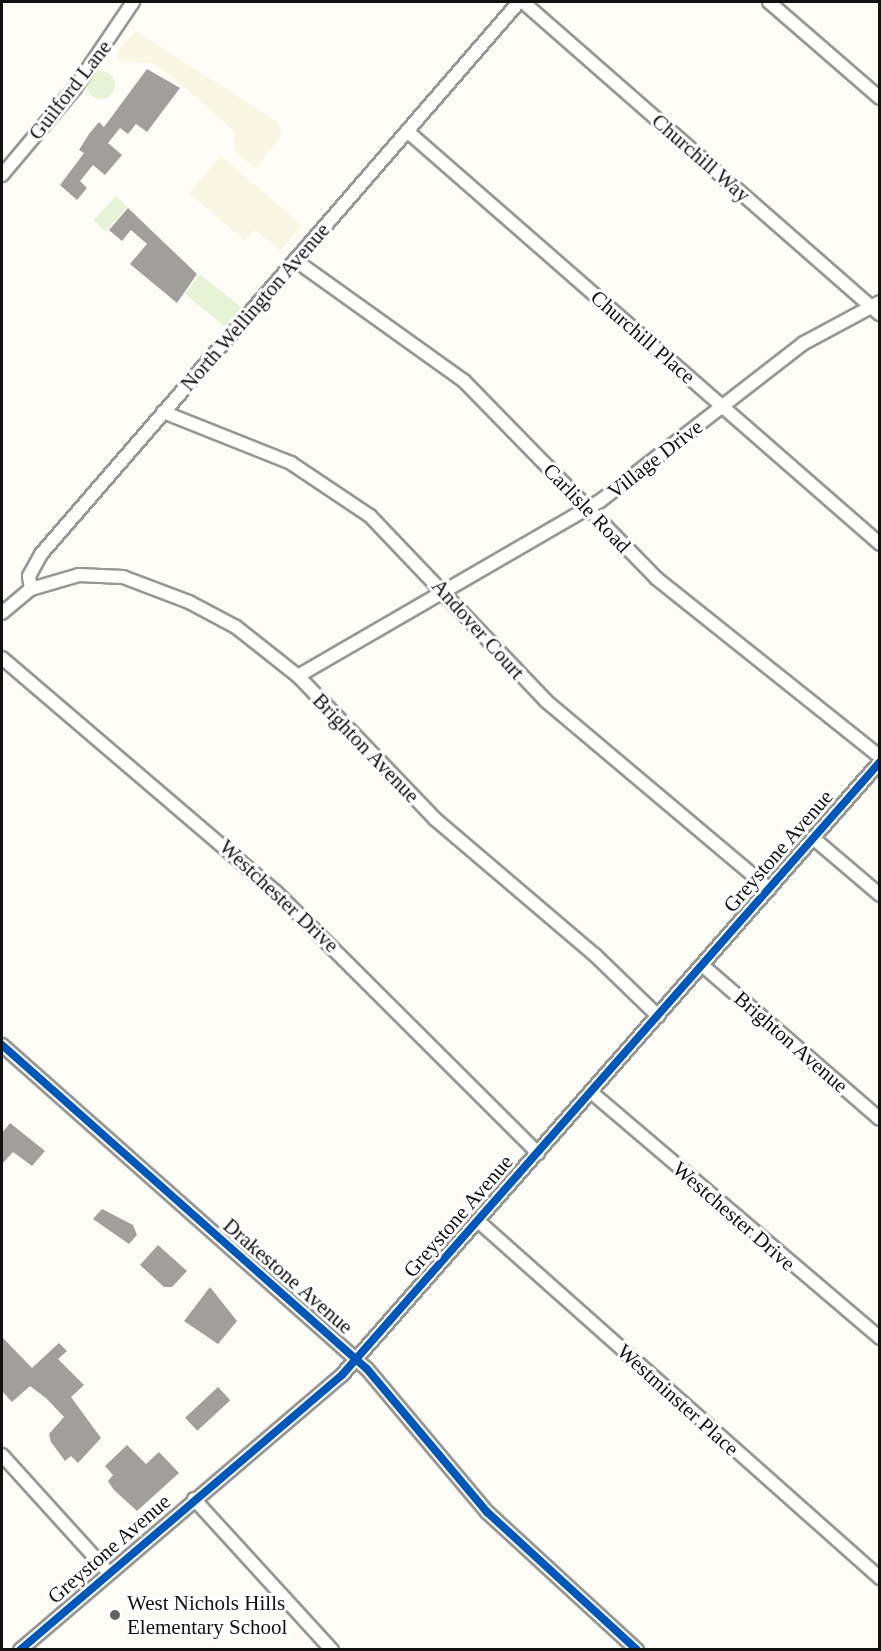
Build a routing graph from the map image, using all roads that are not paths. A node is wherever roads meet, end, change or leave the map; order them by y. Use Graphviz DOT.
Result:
graph roads {
  1 [pos="133,2"];
  2 [pos="521,2"];
  3 [pos="769,2"];
  4 [pos="879,99"];
  5 [pos="407,131"];
  6 [pos="2,175"];
  7 [pos="296,260"];
  8 [pos="876,307"];
  9 [pos="722,406"];
  10 [pos="163,412"];
  11 [pos="586,510"];
  12 [pos="879,544"];
  13 [pos="31,589"];
  14 [pos="443,591"];
  15 [pos="2,613"];
  16 [pos="2,658"];
  17 [pos="298,676"];
  18 [pos="879,757"];
  19 [pos="879,762"];
  20 [pos="813,838"];
  21 [pos="769,888"];
  22 [pos="879,895"];
  23 [pos="702,965"];
  24 [pos="658,1016"];
  25 [pos="2,1045"];
  26 [pos="591,1092"];
  27 [pos="879,1119"];
  28 [pos="538,1153"];
  29 [pos="478,1221"];
  30 [pos="879,1338"];
  31 [pos="357,1359"];
  32 [pos="2,1455"];
  33 [pos="194,1499"];
  34 [pos="108,1572"];
  35 [pos="879,1578"];
  36 [pos="20,1650"];
  37 [pos="333,1650"];
  38 [pos="637,1650"];
  1 -- 6 [label="street, Guilford Lane"];
  2 -- 5 [label="street, North Wellington Avenue"];
  2 -- 8 [label="street, Churchill Way"];
  3 -- 4 [label="street"];
  5 -- 7 [label="street, North Wellington Avenue"];
  5 -- 9 [label="street, Churchill Place"];
  7 -- 10 [label="street, North Wellington Avenue"];
  7 -- 11 [label="street, Carlisle Road"];
  8 -- 9 [label="street, Village Drive"];
  9 -- 11 [label="street, Village Drive"];
  9 -- 12 [label="street, Churchill Place"];
  10 -- 13 [label="street, North Wellington Avenue"];
  10 -- 14 [label="street, Andover Court"];
  11 -- 14 [label="street, Village Drive"];
  11 -- 18 [label="street, Carlisle Road"];
  13 -- 15 [label="street"];
  13 -- 17 [label="street, Brighton Avenue"];
  14 -- 17 [label="street, Village Drive"];
  14 -- 21 [label="street, Andover Court"];
  16 -- 28 [label="street, Westchester Drive"];
  17 -- 24 [label="street, Brighton Avenue"];
  19 -- 20 [label="street, Greystone Avenue"];
  20 -- 21 [label="street, Greystone Avenue"];
  20 -- 22 [label="street"];
  21 -- 23 [label="street, Greystone Avenue"];
  23 -- 24 [label="street, Greystone Avenue"];
  23 -- 27 [label="street, Brighton Avenue"];
  24 -- 26 [label="street, Greystone Avenue"];
  25 -- 31 [label="street, Drakestone Avenue"];
  26 -- 28 [label="street, Greystone Avenue"];
  26 -- 30 [label="street, Westchester Drive"];
  28 -- 29 [label="street, Greystone Avenue"];
  29 -- 31 [label="street, Greystone Avenue"];
  29 -- 35 [label="street, Westminster Place"];
  31 -- 33 [label="street, Greystone Avenue"];
  31 -- 38 [label="street, Drakestone Avenue"];
  32 -- 34 [label="street"];
  33 -- 34 [label="street, Greystone Avenue"];
  33 -- 37 [label="street"];
  34 -- 36 [label="street, Greystone Avenue"];
}
